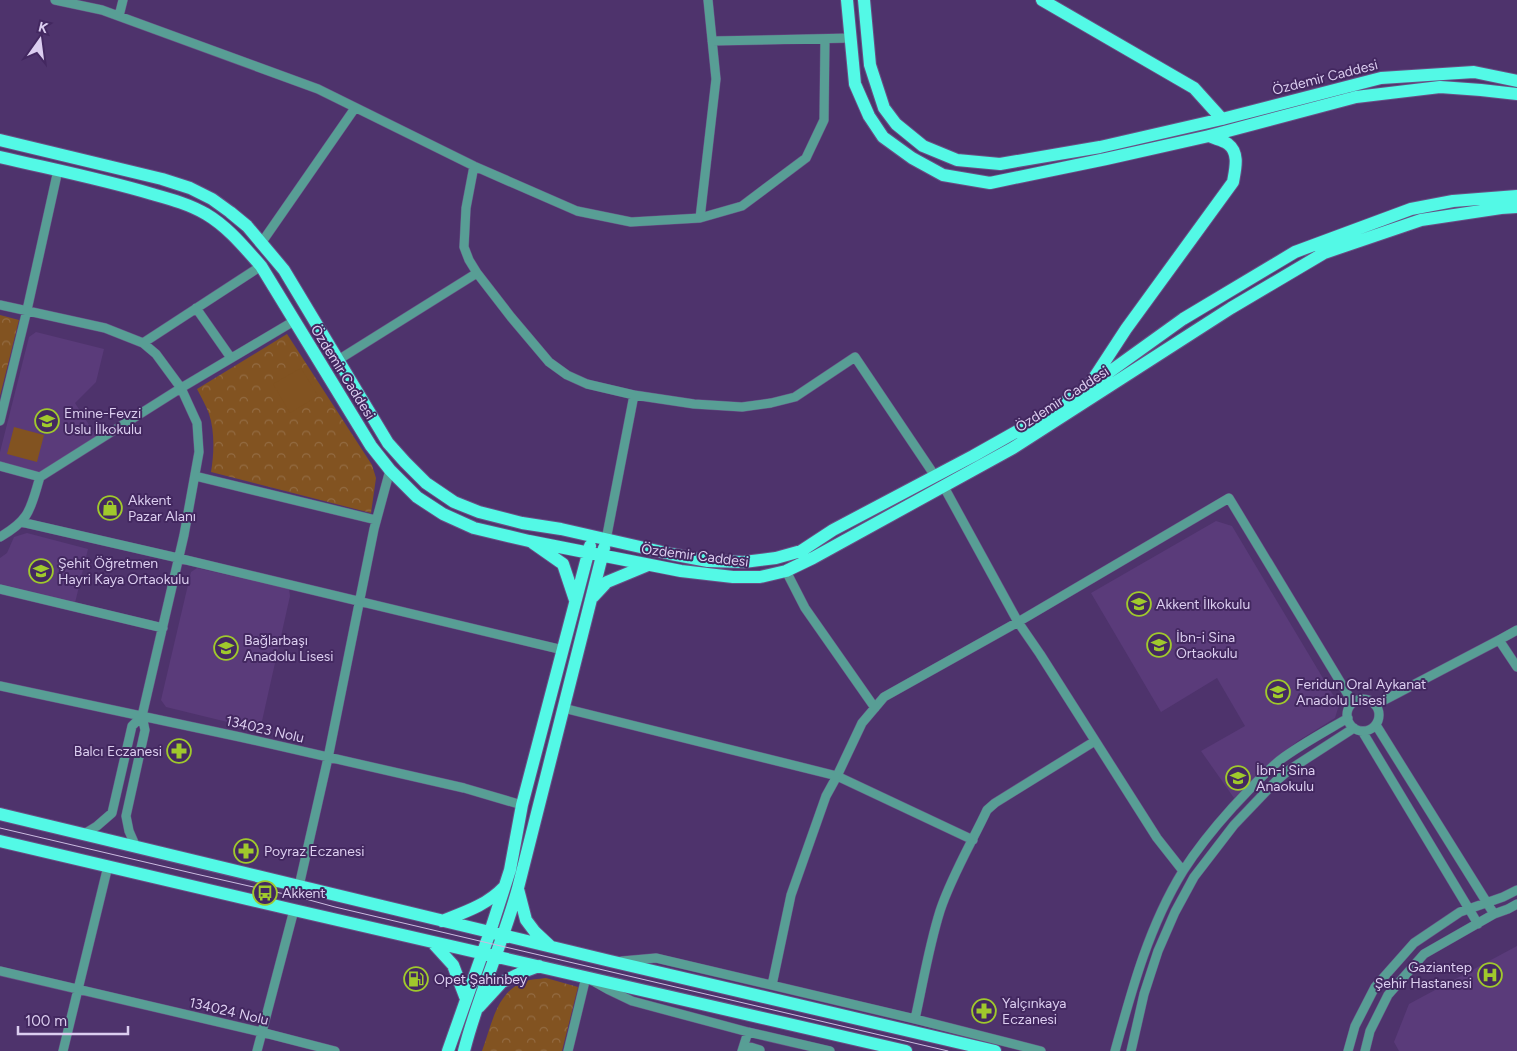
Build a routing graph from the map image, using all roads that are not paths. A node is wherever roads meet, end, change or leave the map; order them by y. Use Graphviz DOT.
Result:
graph roads {
  1 [pos="55,0"];
  2 [pos="123,0"];
  3 [pos="708,0"];
  4 [pos="847,0"];
  5 [pos="864,0"];
  6 [pos="1042,0"];
  7 [pos="119,16"];
  8 [pos="851,38"];
  9 [pos="825,39"];
  10 [pos="712,41"];
  11 [pos="1517,81"];
  12 [pos="1517,94"];
  13 [pos="355,108"];
  14 [pos="1222,118"];
  15 [pos="1209,136"];
  16 [pos="0,140"];
  17 [pos="0,156"];
  18 [pos="474,166"];
  19 [pos="58,170"];
  20 [pos="1517,196"];
  21 [pos="1517,207"];
  22 [pos="700,218"];
  23 [pos="262,242"];
  24 [pos="261,266"];
  25 [pos="477,273"];
  26 [pos="0,305"];
  27 [pos="196,308"];
  28 [pos="27,310"];
  29 [pos="294,321"];
  30 [pos="143,343"];
  31 [pos="231,358"];
  32 [pos="338,360"];
  33 [pos="182,388"];
  34 [pos="1087,388"];
  35 [pos="634,395"];
  36 [pos="0,421"];
  37 [pos="0,466"];
  38 [pos="390,470"];
  39 [pos="195,476"];
  40 [pos="935,476"];
  41 [pos="40,477"];
  42 [pos="944,487"];
  43 [pos="376,520"];
  44 [pos="22,522"];
  45 [pos="593,536"];
  46 [pos="0,537"];
  47 [pos="606,540"];
  48 [pos="529,541"];
  49 [pos="589,552"];
  50 [pos="602,555"];
  51 [pos="178,558"];
  52 [pos="648,565"];
  53 [pos="786,571"];
  54 [pos="0,589"];
  55 [pos="592,599"];
  56 [pos="358,601"];
  57 [pos="576,601"];
  58 [pos="1018,622"];
  59 [pos="162,628"];
  60 [pos="1517,630"];
  61 [pos="1499,640"];
  62 [pos="563,650"];
  63 [pos="1517,668"];
  64 [pos="0,686"];
  65 [pos="1353,703"];
  66 [pos="1376,705"];
  67 [pos="563,708"];
  68 [pos="875,708"];
  69 [pos="142,716"];
  70 [pos="1348,718"];
  71 [pos="1376,724"];
  72 [pos="1358,729"];
  73 [pos="1095,741"];
  74 [pos="328,758"];
  75 [pos="837,776"];
  76 [pos="522,805"];
  77 [pos="0,814"];
  78 [pos="84,834"];
  79 [pos="973,840"];
  80 [pos="0,841"];
  81 [pos="136,847"];
  82 [pos="108,866"];
  83 [pos="1183,870"];
  84 [pos="300,886"];
  85 [pos="504,887"];
  86 [pos="518,888"];
  87 [pos="1517,890"];
  88 [pos="1486,902"];
  89 [pos="1517,904"];
  90 [pos="1469,908"];
  91 [pos="294,910"];
  92 [pos="1494,914"];
  93 [pos="442,921"];
  94 [pos="1478,924"];
  95 [pos="490,932"];
  96 [pos="503,935"];
  97 [pos="432,942"];
  98 [pos="552,947"];
  99 [pos="482,953"];
  100 [pos="495,956"];
  101 [pos="610,961"];
  102 [pos="539,966"];
  103 [pos="0,971"];
  104 [pos="586,977"];
  105 [pos="772,985"];
  106 [pos="78,990"];
  107 [pos="466,999"];
  108 [pos="475,1011"];
  109 [pos="915,1019"];
  110 [pos="261,1032"];
  111 [pos="748,1032"];
  112 [pos="764,1036"];
  113 [pos="743,1048"];
  114 [pos="760,1050"];
  115 [pos="63,1051"];
  116 [pos="257,1051"];
  117 [pos="335,1051"];
  118 [pos="448,1051"];
  119 [pos="464,1051"];
  120 [pos="568,1051"];
  121 [pos="830,1051"];
  122 [pos="906,1051"];
  123 [pos="995,1051"];
  124 [pos="1041,1051"];
  125 [pos="1115,1051"];
  126 [pos="1131,1051"];
  127 [pos="1348,1051"];
  128 [pos="1365,1051"];
  1 -- 7 [label="street"];
  2 -- 7 [label="street"];
  3 -- 10 [label="street"];
  4 -- 8 [label="main road, Özdemir Caddesi"];
  5 -- 14 [label="main road, Özdemir Caddesi"];
  6 -- 14 [label="main road"];
  7 -- 13 [label="street"];
  8 -- 9 [label="street"];
  8 -- 15 [label="main road, Özdemir Caddesi"];
  9 -- 10 [label="street"];
  9 -- 22 [label="street"];
  10 -- 22 [label="street"];
  11 -- 14 [label="main road, Özdemir Caddesi"];
  12 -- 15 [label="main road, Özdemir Caddesi"];
  13 -- 18 [label="street"];
  13 -- 23 [label="street"];
  15 -- 34 [label="main road"];
  16 -- 23 [label="main road, Özdemir Caddesi"];
  17 -- 19 [label="main road, Özdemir Caddesi"];
  18 -- 22 [label="street"];
  18 -- 25 [label="street"];
  19 -- 24 [label="main road, Özdemir Caddesi"];
  19 -- 28 [label="street"];
  20 -- 34 [label="main road, Özdemir Caddesi"];
  21 -- 42 [label="main road, Özdemir Caddesi"];
  23 -- 32 [label="main road, Özdemir Caddesi"];
  24 -- 27 [label="street"];
  24 -- 29 [label="main road, Özdemir Caddesi"];
  25 -- 32 [label="street"];
  25 -- 35 [label="street"];
  26 -- 28 [label="street"];
  27 -- 30 [label="street"];
  27 -- 31 [label="street"];
  28 -- 30 [label="street"];
  28 -- 36 [label="street"];
  29 -- 31 [label="street"];
  29 -- 38 [label="main road, Özdemir Caddesi"];
  30 -- 33 [label="street"];
  31 -- 33 [label="street"];
  32 -- 45 [label="main road, Özdemir Caddesi"];
  33 -- 39 [label="street"];
  33 -- 41 [label="street"];
  34 -- 40 [label="main road, Özdemir Caddesi"];
  35 -- 40 [label="street"];
  35 -- 47 [label="street"];
  37 -- 41 [label="street"];
  38 -- 43 [label="street"];
  38 -- 48 [label="main road, Özdemir Caddesi"];
  39 -- 43 [label="street"];
  39 -- 51 [label="street"];
  40 -- 47 [label="main road, Özdemir Caddesi"];
  41 -- 44 [label="street"];
  42 -- 53 [label="main road, Özdemir Caddesi"];
  42 -- 58 [label="street"];
  43 -- 56 [label="street"];
  44 -- 46 [label="street"];
  44 -- 51 [label="street"];
  45 -- 47 [label="main road, Özdemir Caddesi"];
  45 -- 49 [label="main road"];
  47 -- 50 [label="main road"];
  48 -- 49 [label="main road, Özdemir Caddesi"];
  48 -- 57 [label="main road"];
  49 -- 50 [label="main road, Özdemir Caddesi"];
  49 -- 57 [label="main road"];
  50 -- 52 [label="main road, Özdemir Caddesi"];
  50 -- 55 [label="main road"];
  51 -- 56 [label="street"];
  51 -- 59 [label="street"];
  52 -- 53 [label="main road, Özdemir Caddesi"];
  52 -- 55 [label="main road"];
  53 -- 68 [label="street"];
  54 -- 59 [label="street"];
  55 -- 67 [label="main road"];
  56 -- 62 [label="street"];
  56 -- 74 [label="street"];
  57 -- 62 [label="main road"];
  58 -- 65 [label="street"];
  58 -- 68 [label="street"];
  58 -- 73 [label="street"];
  59 -- 69 [label="street"];
  60 -- 61 [label="street"];
  61 -- 63 [label="street"];
  61 -- 66 [label="street"];
  62 -- 76 [label="main road"];
  64 -- 69 [label="street, 134023 Nolu"];
  65 -- 66 [label="street"];
  65 -- 70 [label="street"];
  66 -- 71 [label="street"];
  67 -- 75 [label="street"];
  67 -- 86 [label="main road"];
  68 -- 75 [label="street"];
  69 -- 74 [label="street, 134023 Nolu"];
  69 -- 78 [label="street"];
  69 -- 81 [label="street"];
  70 -- 72 [label="street"];
  70 -- 83 [label="street"];
  71 -- 72 [label="street"];
  71 -- 88 [label="street"];
  72 -- 90 [label="street"];
  72 -- 126 [label="street"];
  73 -- 79 [label="street"];
  73 -- 83 [label="street"];
  74 -- 76 [label="street, 134023 Nolu"];
  74 -- 84 [label="street"];
  75 -- 79 [label="street"];
  75 -- 105 [label="street"];
  76 -- 85 [label="main road"];
  77 -- 78 [label="main road"];
  78 -- 81 [label="main road"];
  79 -- 109 [label="street"];
  80 -- 82 [label="main road"];
  81 -- 84 [label="main road"];
  82 -- 91 [label="main road"];
  82 -- 106 [label="street"];
  83 -- 125 [label="street"];
  84 -- 93 [label="main road"];
  85 -- 93 [label="main road"];
  85 -- 95 [label="main road"];
  86 -- 96 [label="main road"];
  86 -- 98 [label="main road"];
  87 -- 88 [label="street"];
  88 -- 90 [label="street"];
  88 -- 92 [label="street"];
  89 -- 92 [label="street"];
  90 -- 94 [label="street"];
  90 -- 127 [label="street"];
  91 -- 97 [label="main road"];
  91 -- 110 [label="street"];
  92 -- 94 [label="street"];
  93 -- 95 [label="main road"];
  94 -- 128 [label="street"];
  95 -- 96 [label="main road"];
  95 -- 99 [label="main road"];
  96 -- 98 [label="main road"];
  96 -- 100 [label="main road"];
  97 -- 99 [label="main road"];
  97 -- 107 [label="main road"];
  98 -- 101 [label="main road"];
  99 -- 100 [label="main road"];
  99 -- 107 [label="main road"];
  100 -- 102 [label="main road"];
  100 -- 108 [label="main road"];
  101 -- 105 [label="street"];
  101 -- 123 [label="main road"];
  102 -- 104 [label="main road"];
  102 -- 108 [label="main road"];
  103 -- 106 [label="street, 134024 Nolu"];
  104 -- 111 [label="street"];
  104 -- 120 [label="street"];
  104 -- 122 [label="main road"];
  105 -- 109 [label="street"];
  106 -- 110 [label="street, 134024 Nolu"];
  106 -- 115 [label="street"];
  107 -- 118 [label="main road"];
  108 -- 119 [label="main road"];
  109 -- 124 [label="street"];
  110 -- 116 [label="street"];
  110 -- 117 [label="street, 134024 Nolu"];
  111 -- 112 [label="street"];
  111 -- 113 [label="street"];
  112 -- 114 [label="street"];
  112 -- 121 [label="street"];
  113 -- 114 [label="street"];
}
